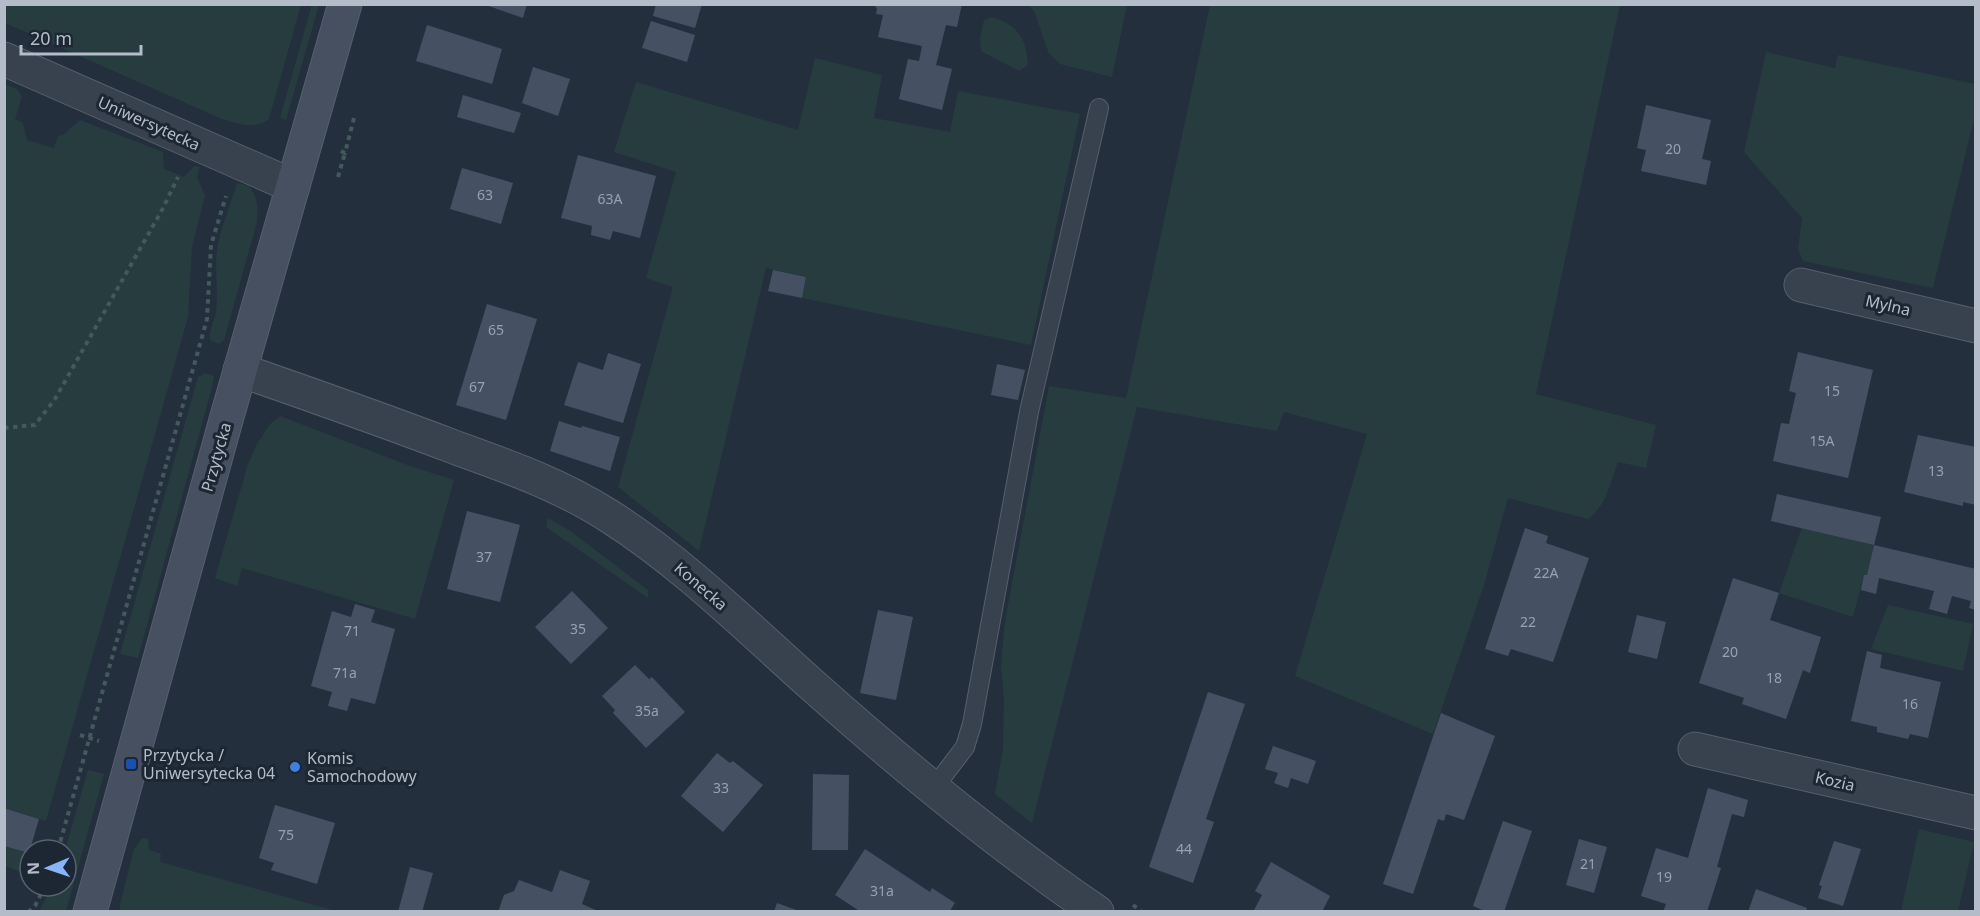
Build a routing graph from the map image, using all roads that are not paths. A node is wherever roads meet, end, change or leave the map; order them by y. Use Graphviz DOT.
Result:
graph roads {
  1 [pos="345,4"];
  2 [pos="4,59"];
  3 [pos="1099,108"];
  4 [pos="293,186"];
  5 [pos="1801,285"];
  6 [pos="1976,326"];
  7 [pos="240,370"];
  8 [pos="1695,749"];
  9 [pos="933,789"];
  10 [pos="1976,813"];
  11 [pos="90,912"];
  12 [pos="1097,912"];
  1 -- 4 [label="main road, Przytycka"];
  2 -- 4 [label="street, Uniwersytecka"];
  3 -- 9 [label="lane"];
  4 -- 7 [label="main road, Przytycka"];
  5 -- 6 [label="street, Mylna"];
  7 -- 9 [label="street, Konecka"];
  7 -- 11 [label="main road, Przytycka"];
  8 -- 10 [label="street, Kozia"];
  9 -- 12 [label="street, Konecka"];
}
